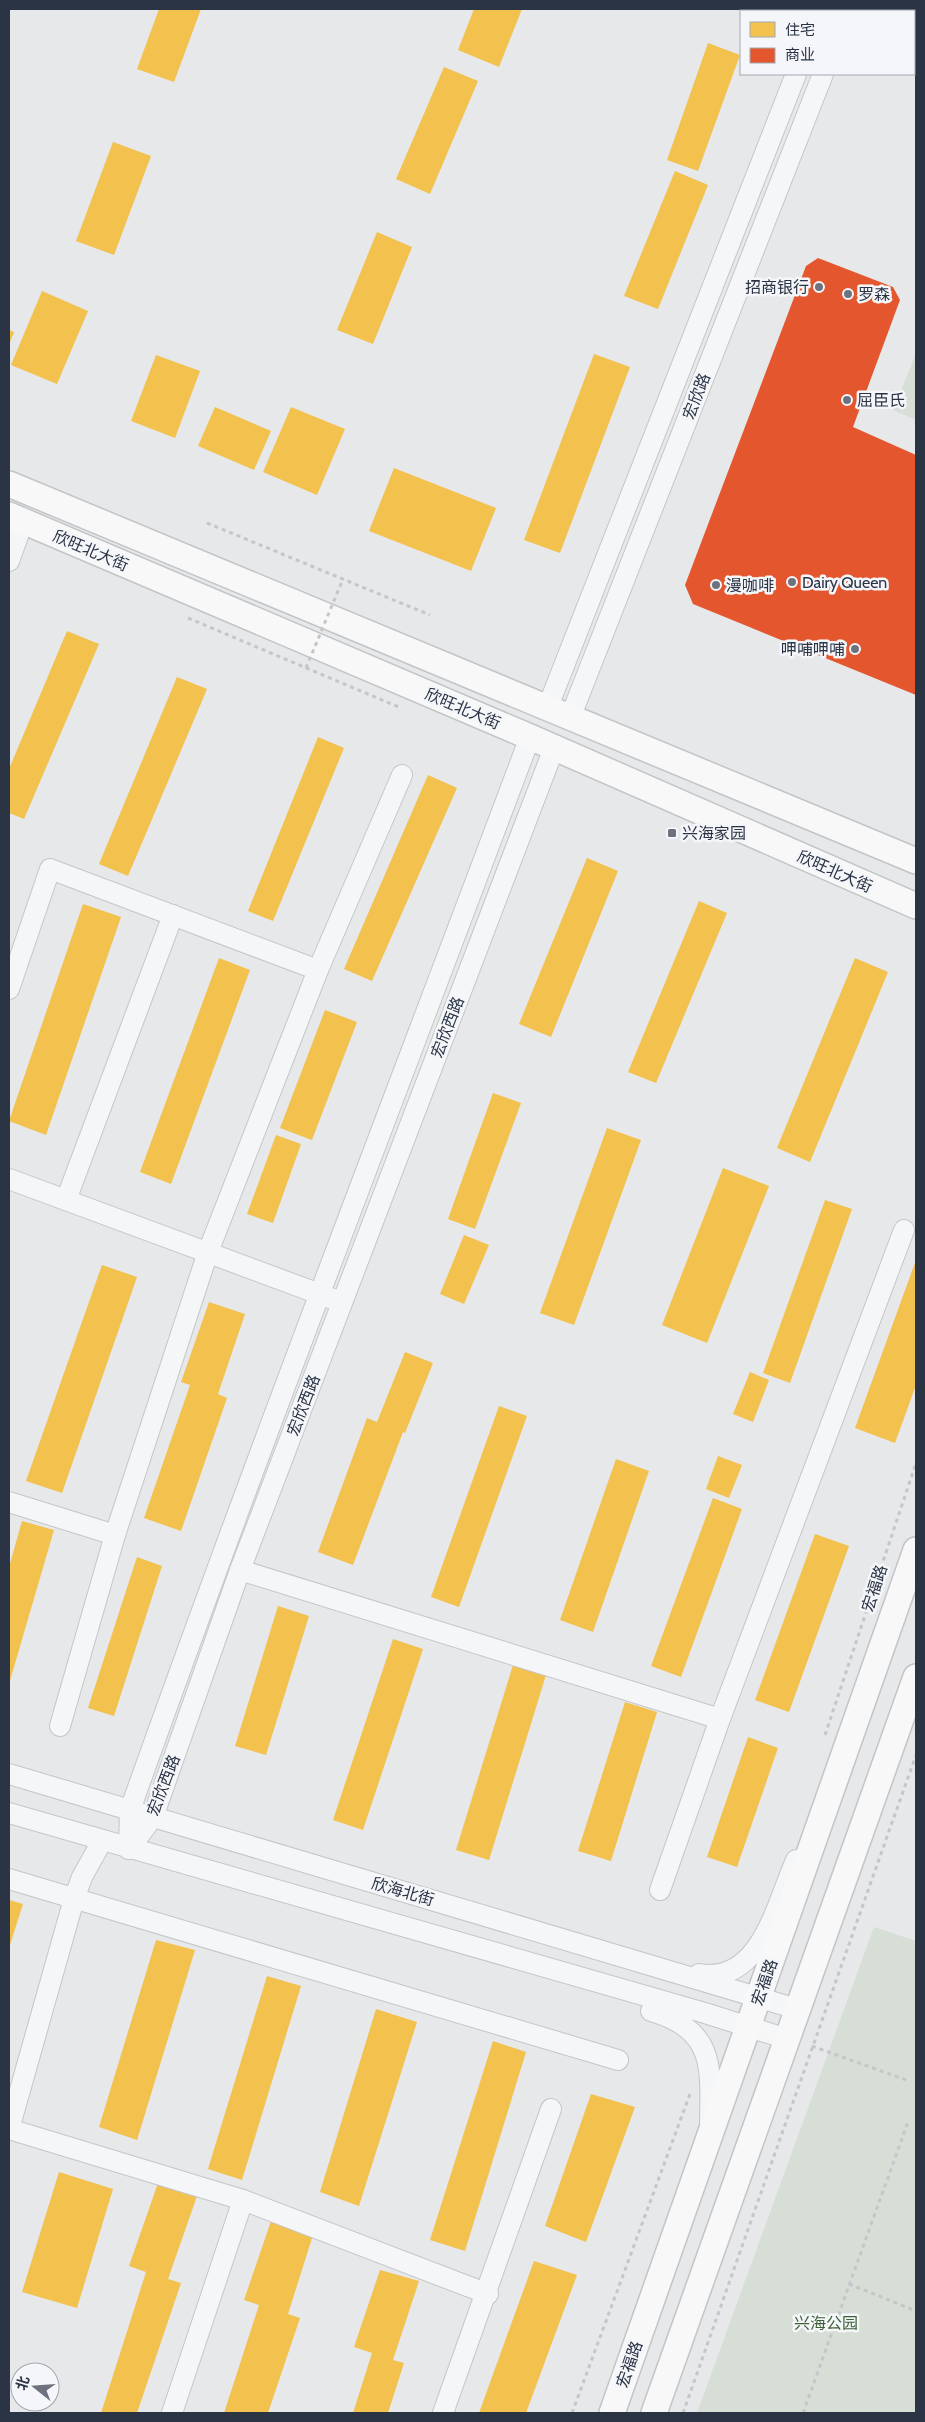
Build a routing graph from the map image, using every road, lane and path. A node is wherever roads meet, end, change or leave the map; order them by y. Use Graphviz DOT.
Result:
graph roads {
  1 [pos="796,75"];
  2 [pos="823,75"];
  3 [pos="9,484"];
  4 [pos="16,518"];
  5 [pos="207,523"];
  6 [pos="9,561"];
  7 [pos="343,579"];
  8 [pos="430,615"];
  9 [pos="188,618"];
  10 [pos="306,668"];
  11 [pos="547,709"];
  12 [pos="406,710"];
  13 [pos="570,718"];
  14 [pos="530,737"];
  15 [pos="554,748"];
  16 [pos="402,775"];
  17 [pos="916,861"];
  18 [pos="911,906"];
  19 [pos="173,915"];
  20 [pos="318,970"];
  21 [pos="9,989"];
  22 [pos="9,1179"];
  23 [pos="66,1200"];
  24 [pos="904,1230"];
  25 [pos="208,1252"];
  26 [pos="322,1294"];
  27 [pos="342,1302"];
  28 [pos="916,1463"];
  29 [pos="9,1502"];
  30 [pos="115,1535"];
  31 [pos="916,1550"];
  32 [pos="240,1570"];
  33 [pos="916,1677"];
  34 [pos="720,1719"];
  35 [pos="60,1726"];
  36 [pos="825,1736"];
  37 [pos="916,1755"];
  38 [pos="9,1774"];
  39 [pos="833,1785"];
  40 [pos="130,1810"];
  41 [pos="9,1813"];
  42 [pos="153,1817"];
  43 [pos="102,1841"];
  44 [pos="129,1849"];
  45 [pos="9,1879"];
  46 [pos="660,1890"];
  47 [pos="74,1899"];
  48 [pos="514,1959"];
  49 [pos="657,1966"];
  50 [pos="758,1996"];
  51 [pos="797,2009"];
  52 [pos="749,2026"];
  53 [pos="787,2039"];
  54 [pos="812,2046"];
  55 [pos="618,2060"];
  56 [pos="910,2081"];
  57 [pos="690,2093"];
  58 [pos="552,2108"];
  59 [pos="908,2122"];
  60 [pos="9,2129"];
  61 [pos="709,2137"];
  62 [pos="242,2200"];
  63 [pos="849,2284"];
  64 [pos="488,2294"];
  65 [pos="916,2312"];
  66 [pos="172,2413"];
  67 [pos="444,2413"];
  68 [pos="572,2413"];
  69 [pos="612,2413"];
  70 [pos="654,2413"];
  71 [pos="683,2413"];
  72 [pos="803,2413"];
  1 -- 11 [label="street, 宏欣路"];
  2 -- 13 [label="street, 宏欣路"];
  3 -- 11 [label="main road, 欣旺北大街"];
  4 -- 6 [label="street"];
  4 -- 14 [label="main road, 欣旺北大街"];
  5 -- 7 [label="path"];
  7 -- 8 [label="path"];
  7 -- 10 [label="path, bridge"];
  9 -- 10 [label="path"];
  10 -- 12 [label="path"];
  11 -- 13 [label="main road, 欣旺北大街"];
  13 -- 17 [label="main road, 欣旺北大街"];
  14 -- 15 [label="main road, 欣旺北大街"];
  14 -- 26 [label="street, 宏欣西路"];
  15 -- 18 [label="main road, 欣旺北大街"];
  15 -- 27 [label="street, 宏欣西路"];
  16 -- 20 [label="street"];
  19 -- 20 [label="street"];
  19 -- 21 [label="street"];
  19 -- 23 [label="street"];
  20 -- 25 [label="street"];
  22 -- 23 [label="street"];
  23 -- 25 [label="street"];
  24 -- 34 [label="street"];
  25 -- 26 [label="street"];
  25 -- 30 [label="street"];
  26 -- 27 [label="street"];
  26 -- 40 [label="street, 宏欣西路"];
  27 -- 32 [label="street, 宏欣西路"];
  28 -- 36 [label="path, 宏福路"];
  29 -- 30 [label="street"];
  30 -- 35 [label="street"];
  31 -- 39 [label="main road, 宏福路"];
  32 -- 34 [label="street"];
  32 -- 42 [label="street, 宏欣西路"];
  33 -- 51 [label="main road"];
  34 -- 46 [label="street"];
  37 -- 54 [label="path"];
  38 -- 40 [label="street, 欣海北街"];
  39 -- 49 [label="street"];
  39 -- 50 [label="main road, 宏福路"];
  40 -- 42 [label="street, 欣海北街"];
  40 -- 44 [label="street, 宏欣西路"];
  41 -- 43 [label="street"];
  42 -- 44 [label="street, 宏欣西路"];
  42 -- 49 [label="street, 欣海北街"];
  43 -- 44 [label="street"];
  43 -- 47 [label="street"];
  44 -- 48 [label="street"];
  45 -- 47 [label="street"];
  47 -- 55 [label="street"];
  47 -- 60 [label="street"];
  48 -- 52 [label="street"];
  48 -- 61 [label="street"];
  49 -- 50 [label="street, 欣海北街"];
  50 -- 51 [label="street, 欣海北街"];
  50 -- 52 [label="main road, 宏福路"];
  51 -- 53 [label="main road"];
  52 -- 53 [label="street"];
  52 -- 61 [label="main road, 宏福路"];
  53 -- 70 [label="main road"];
  54 -- 56 [label="path"];
  54 -- 71 [label="path"];
  57 -- 68 [label="path"];
  58 -- 64 [label="street"];
  59 -- 63 [label="path"];
  60 -- 62 [label="street"];
  61 -- 69 [label="main road, 宏福路"];
  62 -- 64 [label="street"];
  62 -- 66 [label="street"];
  63 -- 65 [label="path"];
  63 -- 72 [label="path"];
  64 -- 67 [label="street"];
}
